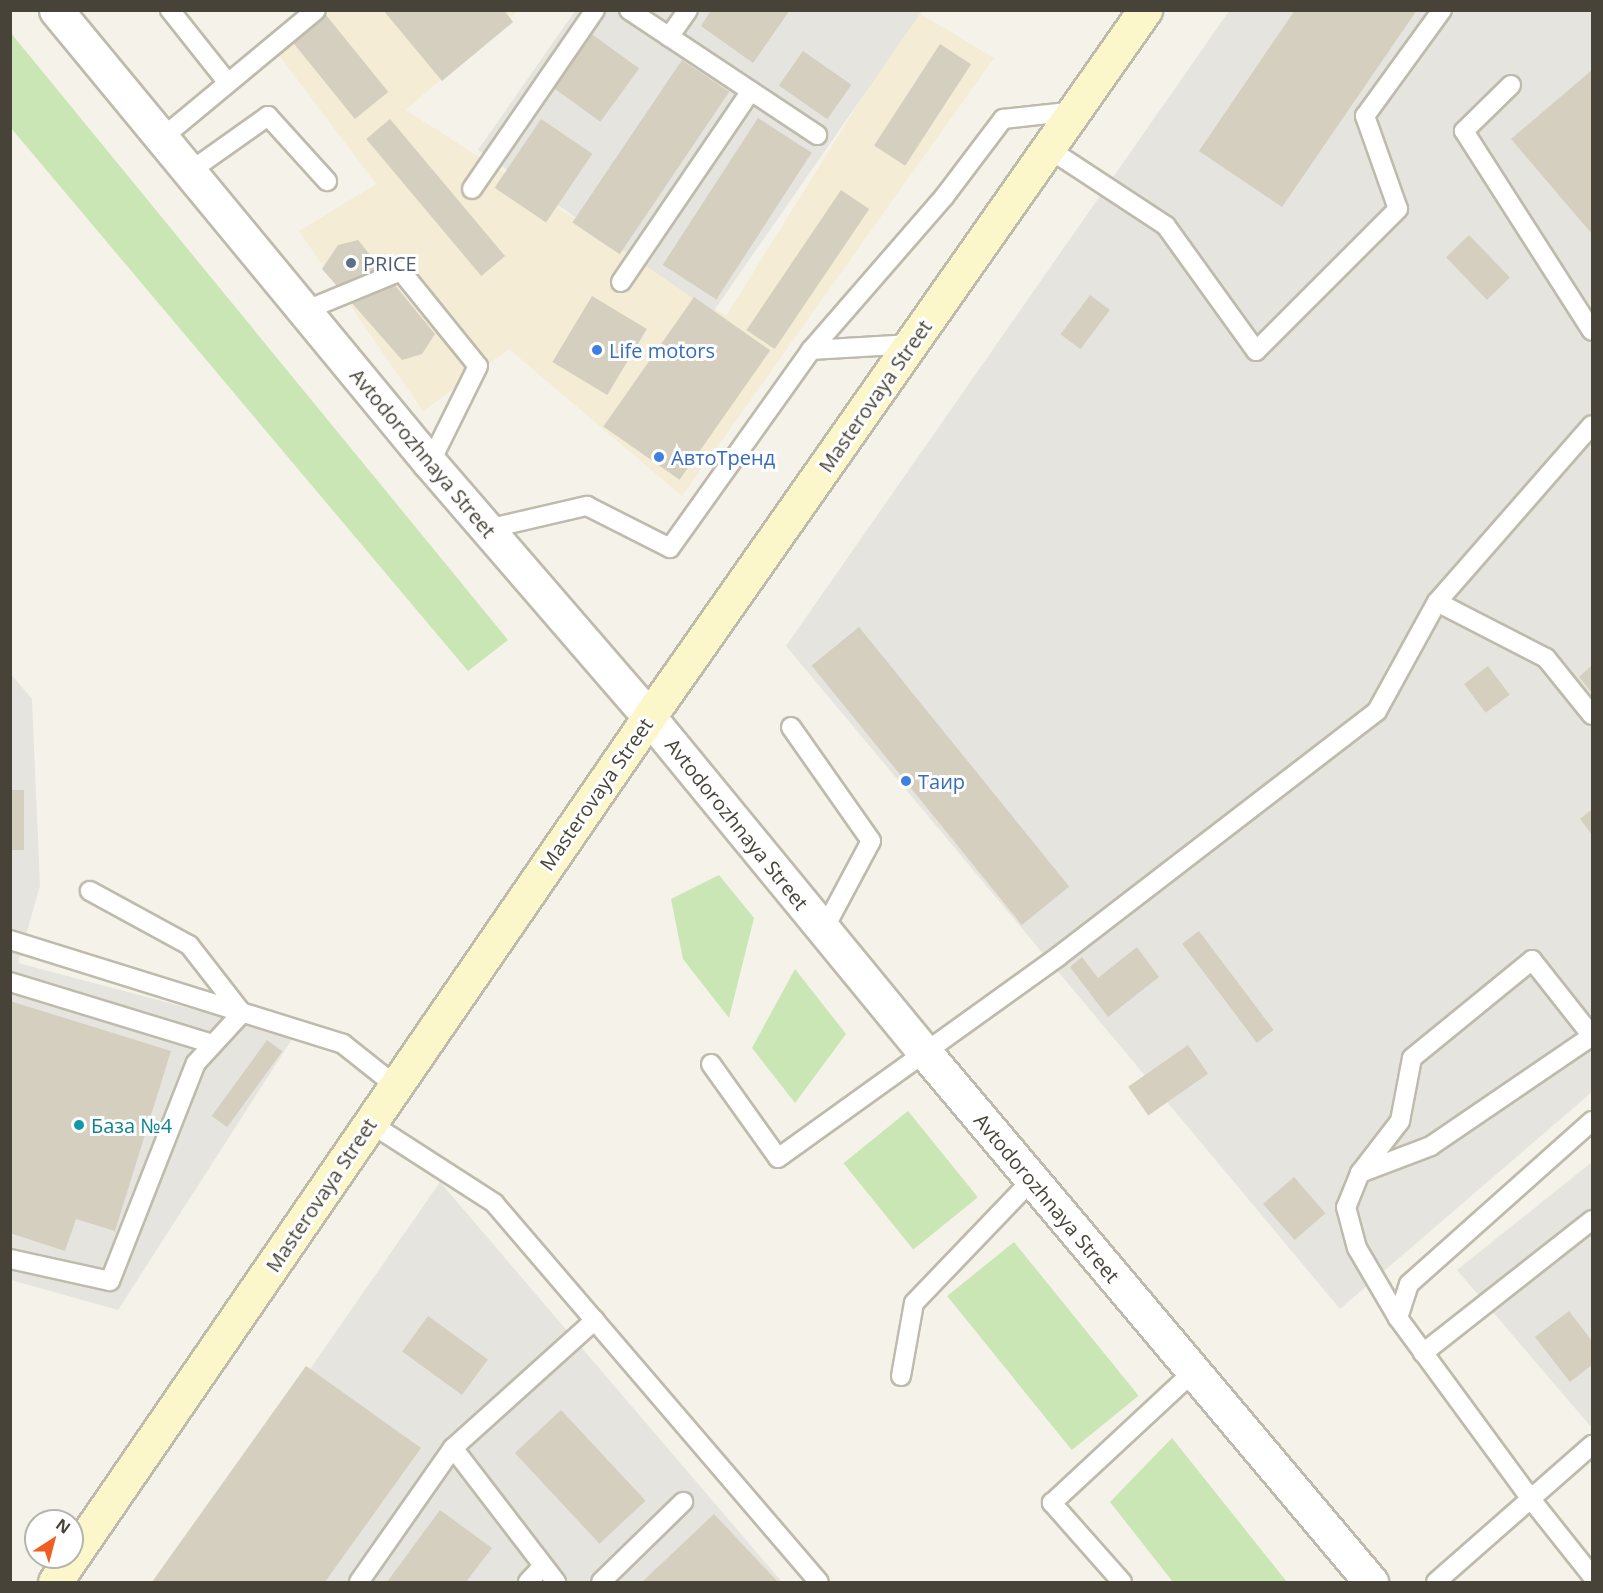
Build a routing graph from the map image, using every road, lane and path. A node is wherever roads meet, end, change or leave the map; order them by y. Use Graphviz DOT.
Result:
graph roads {
  1 [pos="56,10"];
  2 [pos="170,10"];
  3 [pos="316,10"];
  4 [pos="595,10"];
  5 [pos="630,10"];
  6 [pos="688,10"];
  7 [pos="1145,10"];
  8 [pos="1442,10"];
  9 [pos="669,37"];
  10 [pos="228,83"];
  11 [pos="1511,85"];
  12 [pos="751,91"];
  13 [pos="1075,111"];
  14 [pos="817,135"];
  15 [pos="162,138"];
  16 [pos="1049,149"];
  17 [pos="189,172"];
  18 [pos="327,181"];
  19 [pos="472,189"];
  20 [pos="621,282"];
  21 [pos="303,311"];
  22 [pos="1593,331"];
  23 [pos="912,344"];
  24 [pos="812,350"];
  25 [pos="1593,425"];
  26 [pos="430,463"];
  27 [pos="487,529"];
  28 [pos="1437,602"];
  29 [pos="1593,716"];
  30 [pos="649,717"];
  31 [pos="791,727"];
  32 [pos="90,891"];
  33 [pos="824,929"];
  34 [pos="10,940"];
  35 [pos="10,982"];
  36 [pos="242,1012"];
  37 [pos="213,1044"];
  38 [pos="923,1050"];
  39 [pos="711,1064"];
  40 [pos="396,1086"];
  41 [pos="1593,1121"];
  42 [pos="370,1123"];
  43 [pos="1360,1173"];
  44 [pos="1032,1180"];
  45 [pos="1593,1220"];
  46 [pos="10,1259"];
  47 [pos="1398,1318"];
  48 [pos="595,1320"];
  49 [pos="1424,1353"];
  50 [pos="1193,1372"];
  51 [pos="901,1376"];
  52 [pos="453,1448"];
  53 [pos="1591,1448"];
  54 [pos="1530,1498"];
  55 [pos="683,1502"];
  56 [pos="542,1567"];
  57 [pos="1593,1576"];
  58 [pos="55,1582"];
  59 [pos="359,1582"];
  60 [pos="528,1582"];
  61 [pos="555,1582"];
  62 [pos="601,1582"];
  63 [pos="819,1582"];
  64 [pos="1122,1582"];
  65 [pos="1371,1582"];
  66 [pos="1436,1582"];
  1 -- 15 [label="street, Avtodorozhnaya Street"];
  2 -- 10 [label="lane"];
  3 -- 10 [label="lane"];
  4 -- 19 [label="lane"];
  5 -- 9 [label="lane"];
  6 -- 9 [label="lane"];
  7 -- 13 [label="main road, Masterovaya Street"];
  8 -- 16 [label="lane"];
  9 -- 12 [label="lane"];
  10 -- 15 [label="lane"];
  11 -- 22 [label="lane"];
  12 -- 14 [label="lane"];
  12 -- 20 [label="lane"];
  13 -- 16 [label="main road, Masterovaya Street"];
  13 -- 24 [label="lane"];
  15 -- 17 [label="street, Avtodorozhnaya Street"];
  16 -- 23 [label="main road, Masterovaya Street"];
  17 -- 18 [label="lane"];
  17 -- 21 [label="street, Avtodorozhnaya Street"];
  21 -- 26 [label="street, Avtodorozhnaya Street"];
  21 -- 26 [label="lane"];
  23 -- 24 [label="lane"];
  23 -- 30 [label="main road, Masterovaya Street"];
  24 -- 27 [label="lane"];
  25 -- 28 [label="lane"];
  26 -- 27 [label="street, Avtodorozhnaya Street"];
  27 -- 30 [label="street, Avtodorozhnaya Street"];
  28 -- 29 [label="lane"];
  28 -- 38 [label="lane"];
  30 -- 33 [label="street, Avtodorozhnaya Street"];
  30 -- 40 [label="main road, Masterovaya Street"];
  31 -- 33 [label="lane"];
  32 -- 36 [label="lane"];
  33 -- 38 [label="street, Avtodorozhnaya Street"];
  34 -- 36 [label="lane"];
  35 -- 37 [label="lane"];
  36 -- 37 [label="lane"];
  36 -- 40 [label="lane"];
  37 -- 46 [label="lane"];
  38 -- 39 [label="lane"];
  38 -- 44 [label="street, Avtodorozhnaya Street"];
  40 -- 42 [label="main road, Masterovaya Street"];
  41 -- 47 [label="lane"];
  42 -- 48 [label="lane"];
  42 -- 58 [label="main road, Masterovaya Street"];
  43 -- 43 [label="lane"];
  43 -- 47 [label="lane"];
  44 -- 50 [label="street, Avtodorozhnaya Street"];
  44 -- 51 [label="lane"];
  45 -- 49 [label="lane"];
  47 -- 49 [label="lane"];
  48 -- 52 [label="lane"];
  48 -- 63 [label="lane"];
  49 -- 54 [label="lane"];
  50 -- 64 [label="lane"];
  50 -- 65 [label="street, Avtodorozhnaya Street"];
  52 -- 56 [label="lane"];
  52 -- 59 [label="lane"];
  53 -- 54 [label="lane"];
  54 -- 57 [label="lane"];
  54 -- 66 [label="lane"];
  55 -- 62 [label="lane"];
  56 -- 60 [label="lane"];
  56 -- 61 [label="lane"];
}
